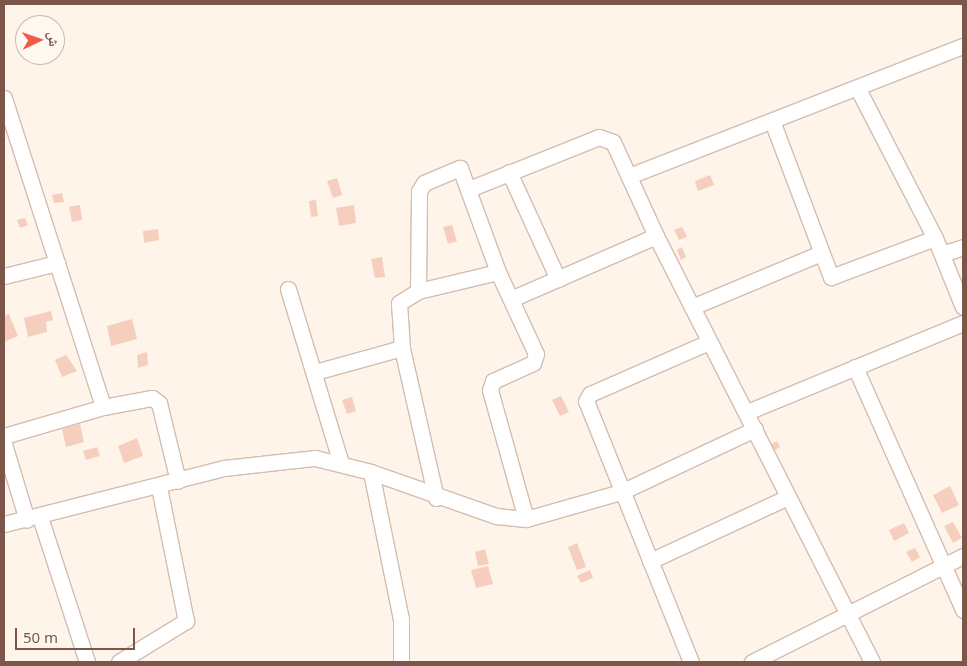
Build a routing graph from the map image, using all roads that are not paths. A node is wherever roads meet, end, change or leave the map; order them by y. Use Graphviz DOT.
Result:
graph roads {
  1 [pos="963,46"];
  2 [pos="858,89"];
  3 [pos="4,98"];
  4 [pos="772,121"];
  5 [pos="509,172"];
  6 [pos="629,176"];
  7 [pos="469,189"];
  8 [pos="656,236"];
  9 [pos="935,238"];
  10 [pos="963,247"];
  11 [pos="819,254"];
  12 [pos="942,254"];
  13 [pos="57,263"];
  14 [pos="498,272"];
  15 [pos="4,276"];
  16 [pos="558,279"];
  17 [pos="288,289"];
  18 [pos="418,291"];
  19 [pos="511,299"];
  20 [pos="692,307"];
  21 [pos="963,307"];
  22 [pos="963,323"];
  23 [pos="709,342"];
  24 [pos="402,348"];
  25 [pos="855,367"];
  26 [pos="315,372"];
  27 [pos="103,407"];
  28 [pos="747,412"];
  29 [pos="755,429"];
  30 [pos="4,436"];
  31 [pos="4,444"];
  32 [pos="341,462"];
  33 [pos="371,472"];
  34 [pos="185,479"];
  35 [pos="160,487"];
  36 [pos="621,492"];
  37 [pos="788,496"];
  38 [pos="436,498"];
  39 [pos="33,518"];
  40 [pos="526,519"];
  41 [pos="4,524"];
  42 [pos="963,556"];
  43 [pos="650,561"];
  44 [pos="942,566"];
  45 [pos="963,610"];
  46 [pos="847,613"];
  47 [pos="769,658"];
  48 [pos="87,662"];
  49 [pos="119,662"];
  50 [pos="401,662"];
  51 [pos="691,662"];
  52 [pos="752,662"];
  53 [pos="872,662"];
  1 -- 2 [label="street"];
  2 -- 4 [label="street"];
  2 -- 9 [label="street"];
  3 -- 13 [label="street"];
  4 -- 6 [label="street"];
  4 -- 11 [label="street"];
  5 -- 6 [label="street"];
  5 -- 7 [label="street"];
  5 -- 16 [label="street"];
  6 -- 8 [label="street"];
  7 -- 14 [label="street"];
  7 -- 18 [label="street"];
  8 -- 16 [label="street"];
  8 -- 20 [label="street"];
  9 -- 11 [label="street"];
  9 -- 12 [label="street"];
  10 -- 12 [label="street"];
  11 -- 20 [label="street"];
  12 -- 21 [label="street"];
  13 -- 15 [label="street"];
  13 -- 27 [label="street"];
  14 -- 18 [label="street"];
  14 -- 19 [label="street"];
  16 -- 19 [label="street"];
  17 -- 26 [label="street"];
  18 -- 24 [label="street"];
  19 -- 40 [label="street"];
  20 -- 23 [label="street"];
  22 -- 25 [label="street"];
  23 -- 28 [label="street"];
  23 -- 36 [label="street"];
  24 -- 26 [label="street"];
  24 -- 38 [label="street"];
  25 -- 28 [label="street"];
  25 -- 44 [label="street"];
  26 -- 32 [label="street"];
  27 -- 30 [label="street"];
  27 -- 34 [label="street"];
  28 -- 29 [label="street"];
  29 -- 36 [label="street"];
  29 -- 37 [label="street"];
  31 -- 39 [label="street"];
  32 -- 33 [label="street"];
  32 -- 34 [label="street"];
  33 -- 38 [label="street"];
  33 -- 50 [label="street"];
  34 -- 35 [label="street"];
  35 -- 39 [label="street"];
  35 -- 49 [label="street"];
  36 -- 40 [label="street"];
  36 -- 43 [label="street"];
  37 -- 43 [label="street"];
  37 -- 46 [label="street"];
  38 -- 40 [label="street"];
  39 -- 41 [label="street"];
  39 -- 48 [label="street"];
  42 -- 44 [label="street"];
  43 -- 51 [label="street"];
  44 -- 45 [label="street"];
  44 -- 46 [label="street"];
  46 -- 47 [label="street"];
  46 -- 53 [label="street"];
  47 -- 52 [label="street"];
}
